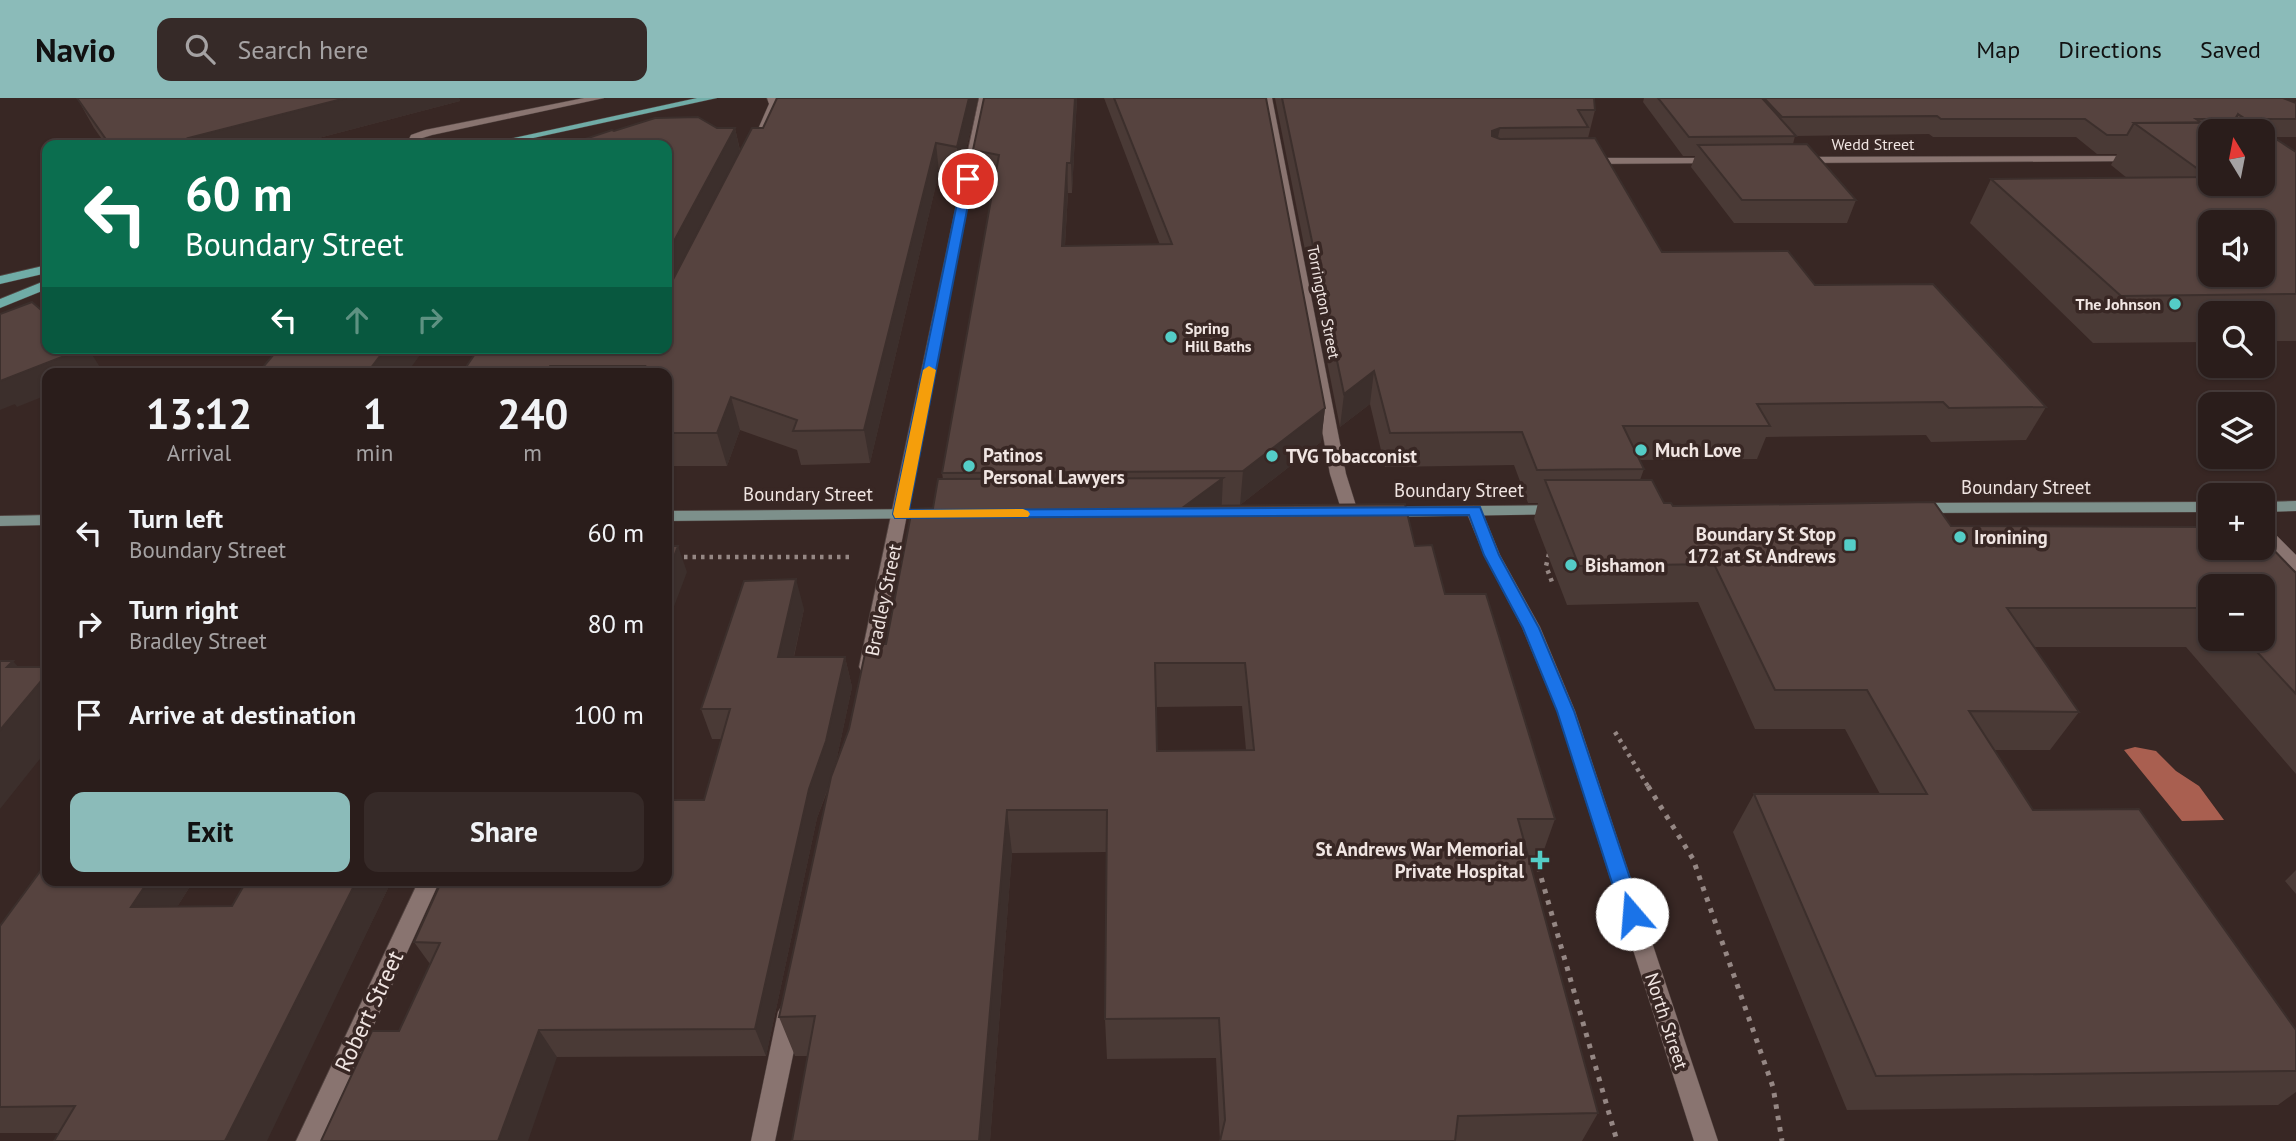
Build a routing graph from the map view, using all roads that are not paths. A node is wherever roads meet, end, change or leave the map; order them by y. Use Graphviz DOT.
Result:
graph roads {
  1 [pos="599,98"];
  2 [pos="712,98"];
  3 [pos="772,98"];
  4 [pos="984,98"];
  5 [pos="1268,98"];
  6 [pos="760,134"];
  7 [pos="414,140"];
  8 [pos="511,140"];
  9 [pos="2155,159"];
  10 [pos="1783,160"];
  11 [pos="1577,161"];
  12 [pos="1728,161"];
  13 [pos="42,270"];
  14 [pos="0,280"];
  15 [pos="42,286"];
  16 [pos="0,304"];
  17 [pos="2296,506"];
  18 [pos="2198,507"];
  19 [pos="2275,507"];
  20 [pos="1905,509"];
  21 [pos="1572,510"];
  22 [pos="1474,511"];
  23 [pos="1343,512"];
  24 [pos="901,514"];
  25 [pos="955,514"];
  26 [pos="672,516"];
  27 [pos="42,520"];
  28 [pos="0,521"];
  29 [pos="2275,544"];
  30 [pos="2296,565"];
  31 [pos="863,691"];
  32 [pos="427,886"];
  33 [pos="794,993"];
  34 [pos="308,1141"];
  35 [pos="763,1141"];
  36 [pos="1706,1141"];
  1 -- 7 [label="street"];
  2 -- 8 [label="main road"];
  3 -- 6 [label="street"];
  4 -- 24 [label="street, Bradley Street"];
  5 -- 23 [label="street, Torrington Street"];
  9 -- 10 [label="street, Wedd Street"];
  11 -- 12 [label="street"];
  13 -- 14 [label="main road"];
  15 -- 16 [label="main road"];
  17 -- 19 [label="main road"];
  18 -- 20 [label="main road, Boundary Street"];
  21 -- 22 [label="main road, Boundary Street"];
  22 -- 23 [label="main road, Boundary Street"];
  22 -- 36 [label="street, North Street"];
  24 -- 25 [label="main road, Boundary Street"];
  24 -- 26 [label="main road, Boundary Street"];
  24 -- 31 [label="street, Bradley Street"];
  27 -- 28 [label="main road"];
  29 -- 30 [label="street"];
  32 -- 34 [label="street, Robert Street"];
  33 -- 35 [label="street"];
}
